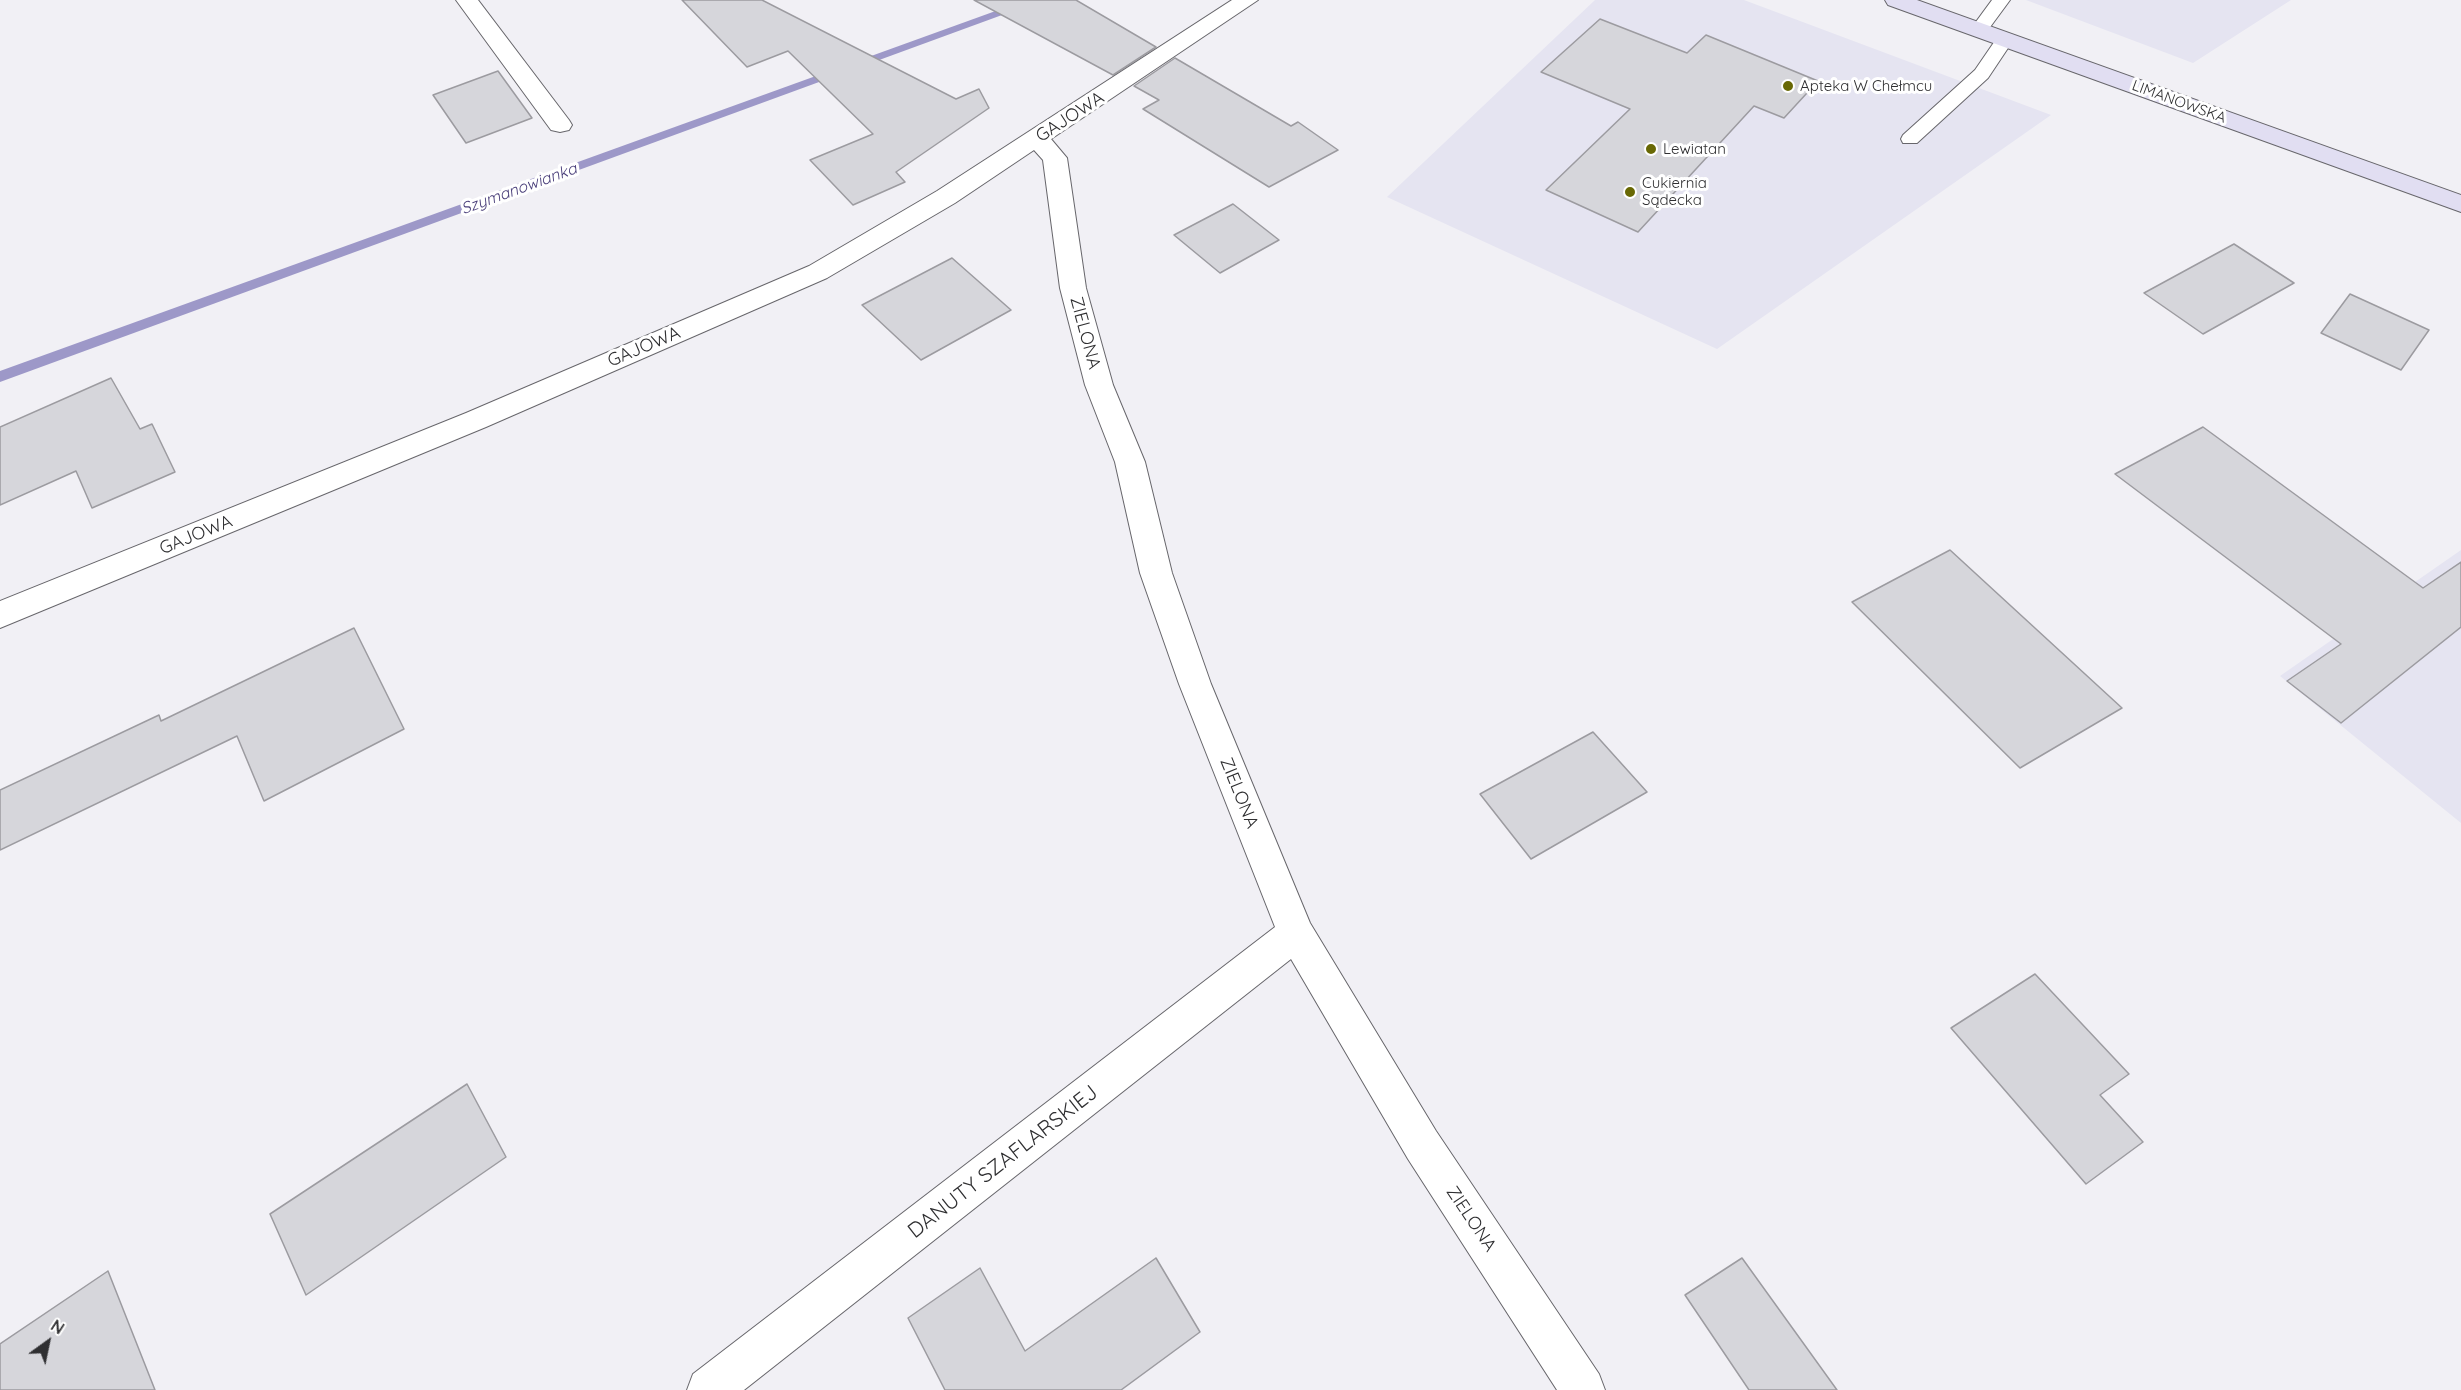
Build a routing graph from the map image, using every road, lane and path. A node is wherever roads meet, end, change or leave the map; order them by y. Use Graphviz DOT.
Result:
graph roads {
  1 [pos="467,0"];
  2 [pos="1247,0"];
  3 [pos="1896,0"];
  4 [pos="2001,0"];
  5 [pos="1979,30"];
  6 [pos="2005,39"];
  7 [pos="560,125"];
  8 [pos="1036,139"];
  9 [pos="1911,139"];
  10 [pos="2461,204"];
  11 [pos="0,615"];
  12 [pos="1296,933"];
  13 [pos="710,1390"];
  14 [pos="1583,1390"];
  1 -- 7 [label="street"];
  2 -- 8 [label="street, GAJOWA"];
  3 -- 5 [label="main road, LIMANOWSKA"];
  4 -- 5 [label="lane"];
  5 -- 6 [label="main road, LIMANOWSKA"];
  6 -- 9 [label="lane"];
  6 -- 10 [label="main road, LIMANOWSKA"];
  8 -- 11 [label="street, GAJOWA"];
  8 -- 12 [label="street, ZIELONA"];
  12 -- 13 [label="street, DANUTY SZAFLARSKIEJ"];
  12 -- 14 [label="street, ZIELONA"];
}
